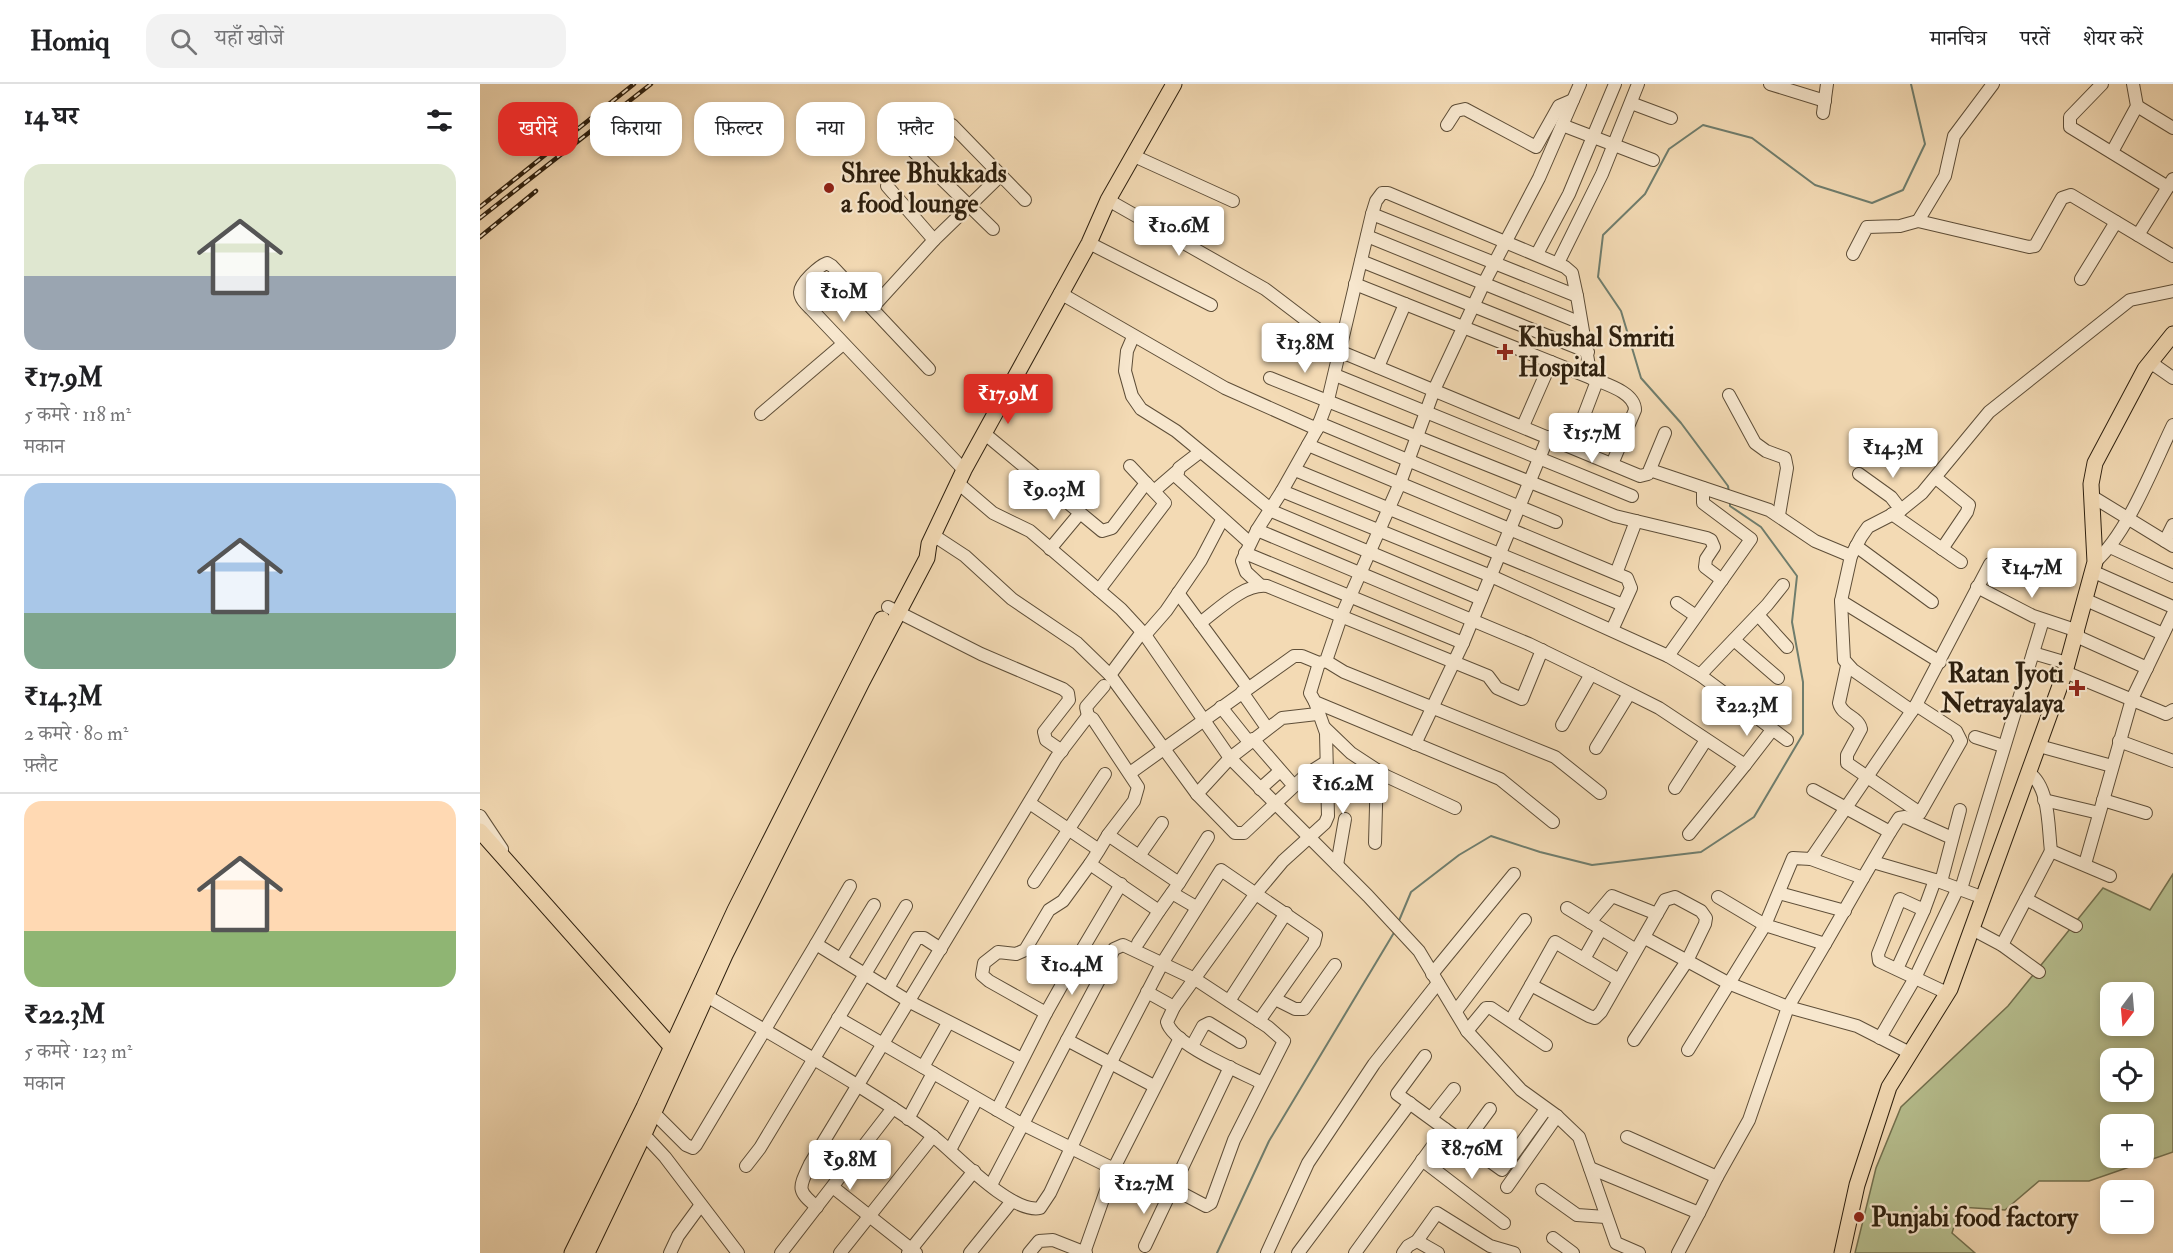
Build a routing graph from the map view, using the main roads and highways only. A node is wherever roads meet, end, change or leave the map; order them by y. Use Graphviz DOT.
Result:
graph roads {
  1 [pos="1174,84"];
  2 [pos="2173,334"];
  3 [pos="2173,346"];
  4 [pos="2153,364"];
  5 [pos="480,831"];
  6 [pos="676,1050"];
  7 [pos="640,1130"];
  8 [pos="572,1253"];
  9 [pos="586,1253"];
  10 [pos="1842,1253"];
  1 -- 6 [label="main road"];
  2 -- 4 [label="main road"];
  3 -- 4 [label="main road"];
  4 -- 10 [label="main road"];
  5 -- 6 [label="main road"];
  6 -- 7 [label="main road"];
  6 -- 7 [label="main road"];
  7 -- 8 [label="main road"];
  7 -- 9 [label="main road"];
}
